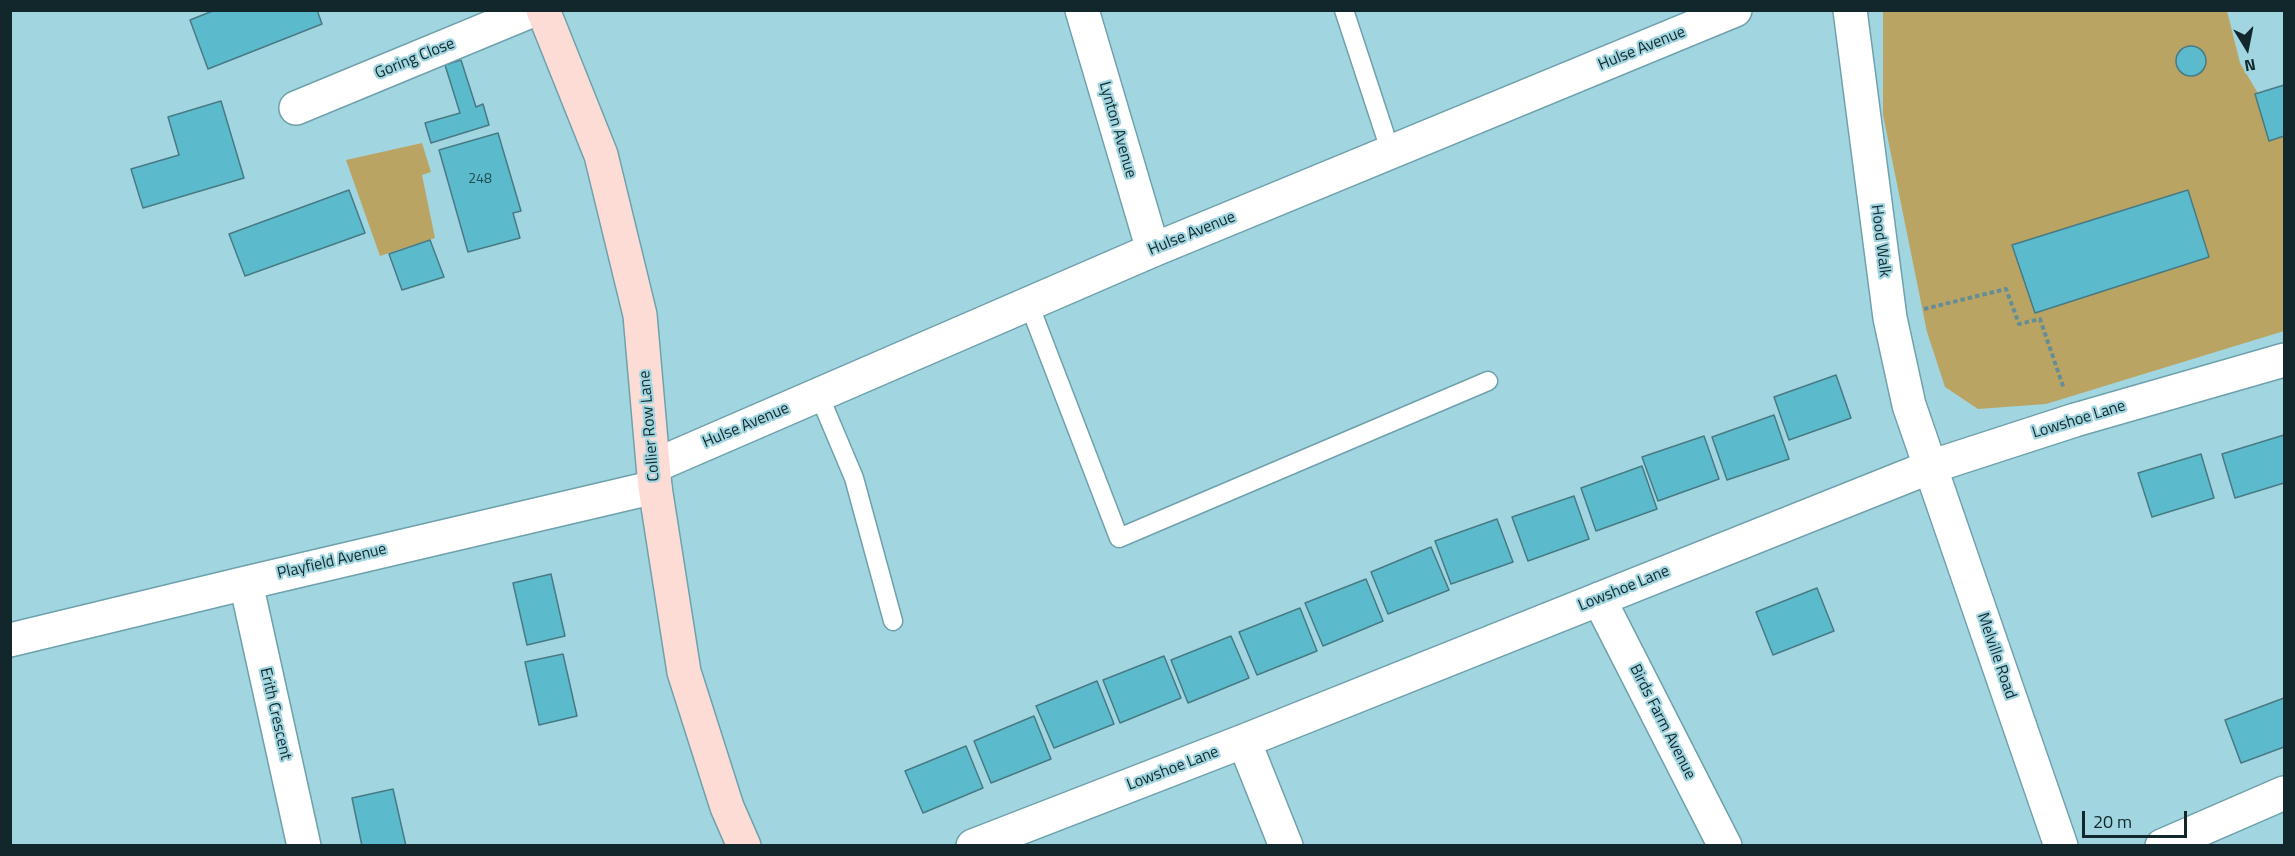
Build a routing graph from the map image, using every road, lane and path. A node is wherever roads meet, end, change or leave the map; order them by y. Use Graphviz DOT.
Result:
graph roads {
  1 [pos="533,10"];
  2 [pos="543,10"];
  3 [pos="1082,10"];
  4 [pos="1344,10"];
  5 [pos="1734,10"];
  6 [pos="1850,10"];
  7 [pos="296,108"];
  8 [pos="1391,153"];
  9 [pos="1153,250"];
  10 [pos="1029,304"];
  11 [pos="1890,318"];
  12 [pos="2284,360"];
  13 [pos="1488,381"];
  14 [pos="819,394"];
  15 [pos="2075,420"];
  16 [pos="1930,467"];
  17 [pos="654,477"];
  18 [pos="246,583"];
  19 [pos="1599,599"];
  20 [pos="893,621"];
  21 [pos="10,640"];
  22 [pos="1244,741"];
  23 [pos="2284,793"];
  24 [pos="304,846"];
  25 [pos="744,846"];
  26 [pos="973,846"];
  27 [pos="1286,846"];
  28 [pos="1725,846"];
  29 [pos="2061,846"];
  30 [pos="2162,846"];
  1 -- 7 [label="street, Goring Close"];
  2 -- 17 [label="main road, Collier Row Lane"];
  3 -- 9 [label="street, Lynton Avenue"];
  4 -- 8 [label="lane"];
  5 -- 8 [label="street, Hulse Avenue"];
  6 -- 11 [label="street, Hood Walk"];
  8 -- 9 [label="street, Hulse Avenue"];
  9 -- 10 [label="street, Hulse Avenue"];
  10 -- 13 [label="lane"];
  10 -- 14 [label="street, Hulse Avenue"];
  11 -- 15 [label="path"];
  11 -- 16 [label="street, Hood Walk"];
  12 -- 15 [label="street, Lowshoe Lane"];
  14 -- 17 [label="street, Hulse Avenue"];
  14 -- 20 [label="lane"];
  15 -- 16 [label="street, Lowshoe Lane"];
  16 -- 19 [label="street, Lowshoe Lane"];
  16 -- 29 [label="street, Melville Road"];
  17 -- 18 [label="street, Playfield Avenue"];
  17 -- 25 [label="main road, Collier Row Lane"];
  18 -- 21 [label="street, Playfield Avenue"];
  18 -- 24 [label="street, Erith Crescent"];
  19 -- 22 [label="street, Lowshoe Lane"];
  19 -- 28 [label="street, Birds Farm Avenue"];
  22 -- 26 [label="street, Lowshoe Lane"];
  22 -- 27 [label="street"];
  23 -- 30 [label="street"];
}
